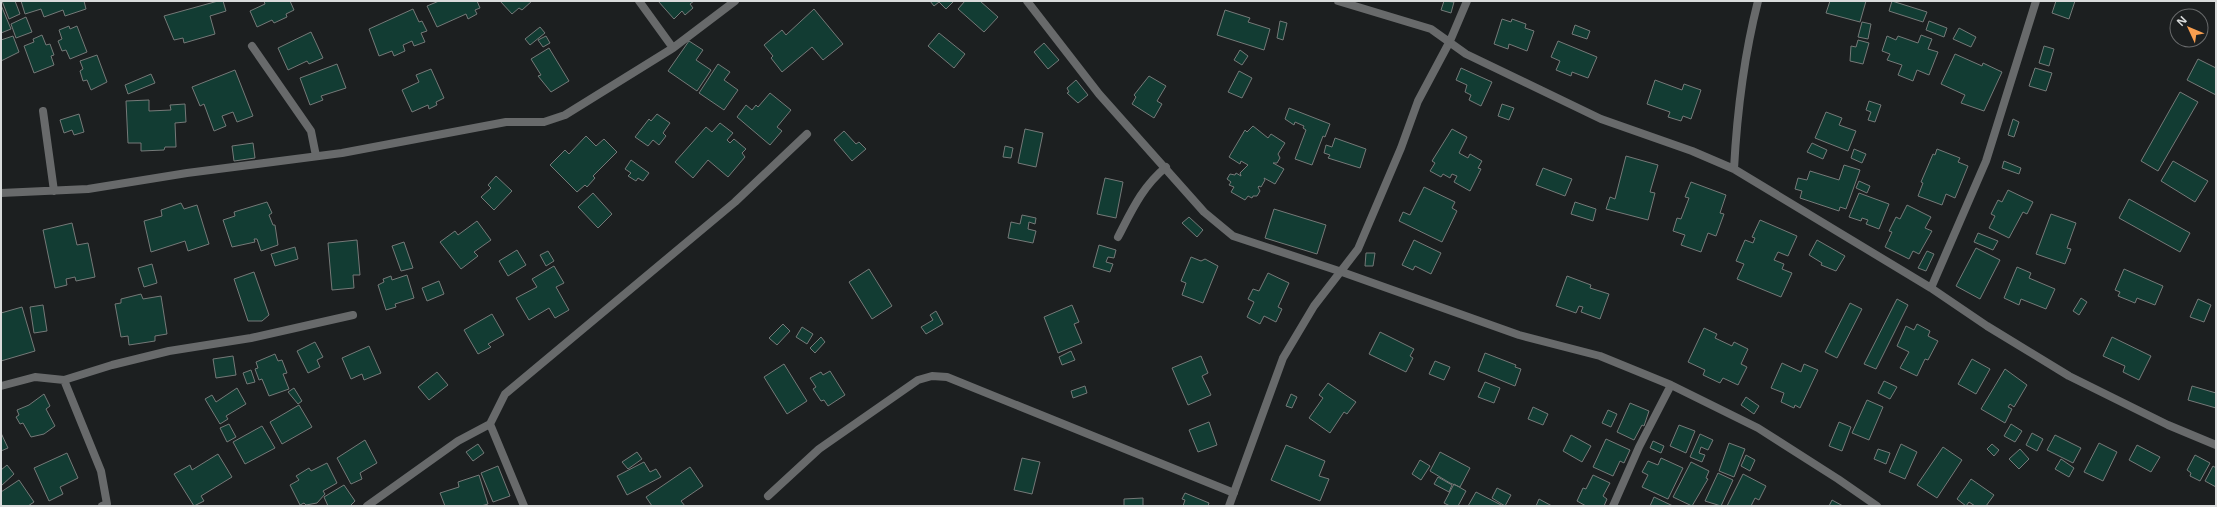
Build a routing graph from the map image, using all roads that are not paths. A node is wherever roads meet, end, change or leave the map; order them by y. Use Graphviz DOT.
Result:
graph roads {
  1 [pos="639,1"];
  2 [pos="735,1"];
  3 [pos="1027,1"];
  4 [pos="1338,1"];
  5 [pos="1467,1"];
  6 [pos="1758,1"];
  7 [pos="2036,1"];
  8 [pos="1450,41"];
  9 [pos="252,46"];
  10 [pos="673,48"];
  11 [pos="43,111"];
  12 [pos="807,134"];
  13 [pos="316,156"];
  14 [pos="1166,167"];
  15 [pos="1734,169"];
  16 [pos="54,191"];
  17 [pos="1,193"];
  18 [pos="1118,238"];
  19 [pos="1342,272"];
  20 [pos="1931,288"];
  21 [pos="353,315"];
  22 [pos="64,380"];
  23 [pos="1671,385"];
  24 [pos="1,386"];
  25 [pos="490,424"];
  26 [pos="2216,445"];
  27 [pos="1234,493"];
  28 [pos="768,496"];
  29 [pos="102,506"];
  30 [pos="367,506"];
  31 [pos="524,506"];
  32 [pos="1229,506"];
  33 [pos="1613,506"];
  34 [pos="1876,506"];
  1 -- 10 [label="street"];
  2 -- 10 [label="street"];
  3 -- 14 [label="street"];
  4 -- 8 [label="street"];
  5 -- 8 [label="street"];
  6 -- 15 [label="street"];
  7 -- 20 [label="street"];
  8 -- 15 [label="street"];
  8 -- 19 [label="street"];
  9 -- 13 [label="street"];
  10 -- 13 [label="street"];
  11 -- 16 [label="street"];
  12 -- 25 [label="street"];
  13 -- 16 [label="street"];
  14 -- 18 [label="street"];
  14 -- 19 [label="street"];
  15 -- 20 [label="street"];
  16 -- 17 [label="street"];
  19 -- 23 [label="street"];
  19 -- 27 [label="street"];
  20 -- 26 [label="street"];
  21 -- 22 [label="street"];
  22 -- 24 [label="street"];
  22 -- 29 [label="street"];
  23 -- 33 [label="street"];
  23 -- 34 [label="street"];
  25 -- 30 [label="street"];
  25 -- 31 [label="street"];
  27 -- 28 [label="street"];
  27 -- 32 [label="street"];
}
